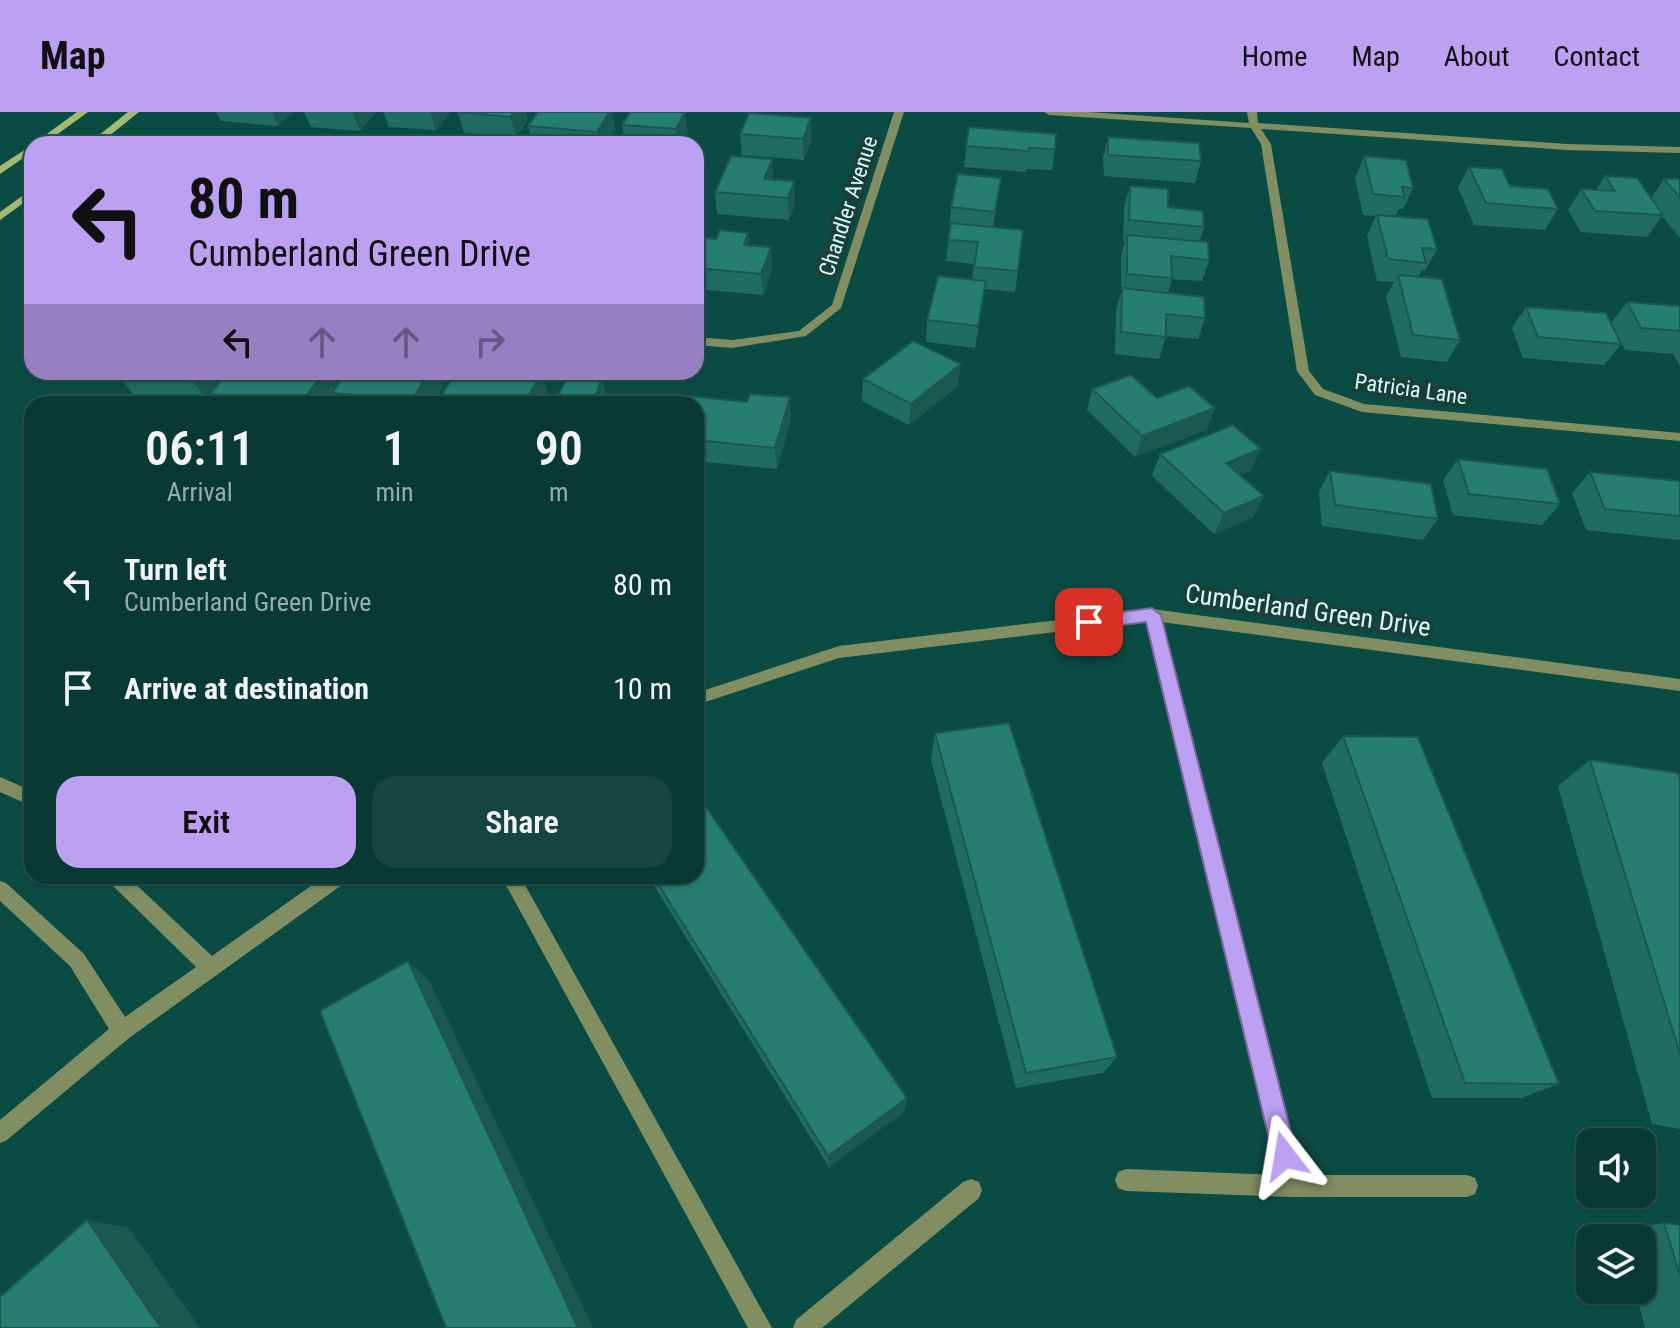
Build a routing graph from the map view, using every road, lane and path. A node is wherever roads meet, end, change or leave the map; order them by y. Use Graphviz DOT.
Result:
graph roads {
  1 [pos="83,112"];
  2 [pos="134,112"];
  3 [pos="899,112"];
  4 [pos="1049,112"];
  5 [pos="1252,112"];
  6 [pos="1254,126"];
  7 [pos="49,136"];
  8 [pos="103,136"];
  9 [pos="1680,150"];
  10 [pos="24,154"];
  11 [pos="0,171"];
  12 [pos="24,198"];
  13 [pos="0,217"];
  14 [pos="704,342"];
  15 [pos="1680,437"];
  16 [pos="1152,615"];
  17 [pos="1680,685"];
  18 [pos="704,696"];
  19 [pos="0,784"];
  20 [pos="24,795"];
  21 [pos="123,884"];
  22 [pos="329,884"];
  23 [pos="514,884"];
  24 [pos="0,889"];
  25 [pos="210,967"];
  26 [pos="122,1031"];
  27 [pos="0,1133"];
  28 [pos="1126,1180"];
  29 [pos="1293,1186"];
  30 [pos="1467,1186"];
  31 [pos="971,1190"];
  32 [pos="761,1328"];
  33 [pos="804,1328"];
  1 -- 7 [label="main road"];
  2 -- 8 [label="main road"];
  3 -- 14 [label="street, Chandler Avenue"];
  4 -- 6 [label="street"];
  5 -- 6 [label="street, Patricia Lane"];
  6 -- 9 [label="street"];
  6 -- 15 [label="street, Patricia Lane"];
  10 -- 11 [label="main road"];
  12 -- 13 [label="main road"];
  16 -- 17 [label="street, Cumberland Green Drive"];
  16 -- 18 [label="street, Cumberland Green Drive"];
  16 -- 29 [label="street"];
  19 -- 20 [label="street"];
  21 -- 25 [label="street"];
  22 -- 25 [label="street"];
  23 -- 32 [label="street"];
  24 -- 26 [label="street"];
  25 -- 26 [label="street"];
  26 -- 27 [label="street"];
  28 -- 29 [label="street"];
  29 -- 30 [label="street"];
  31 -- 33 [label="street"];
}
